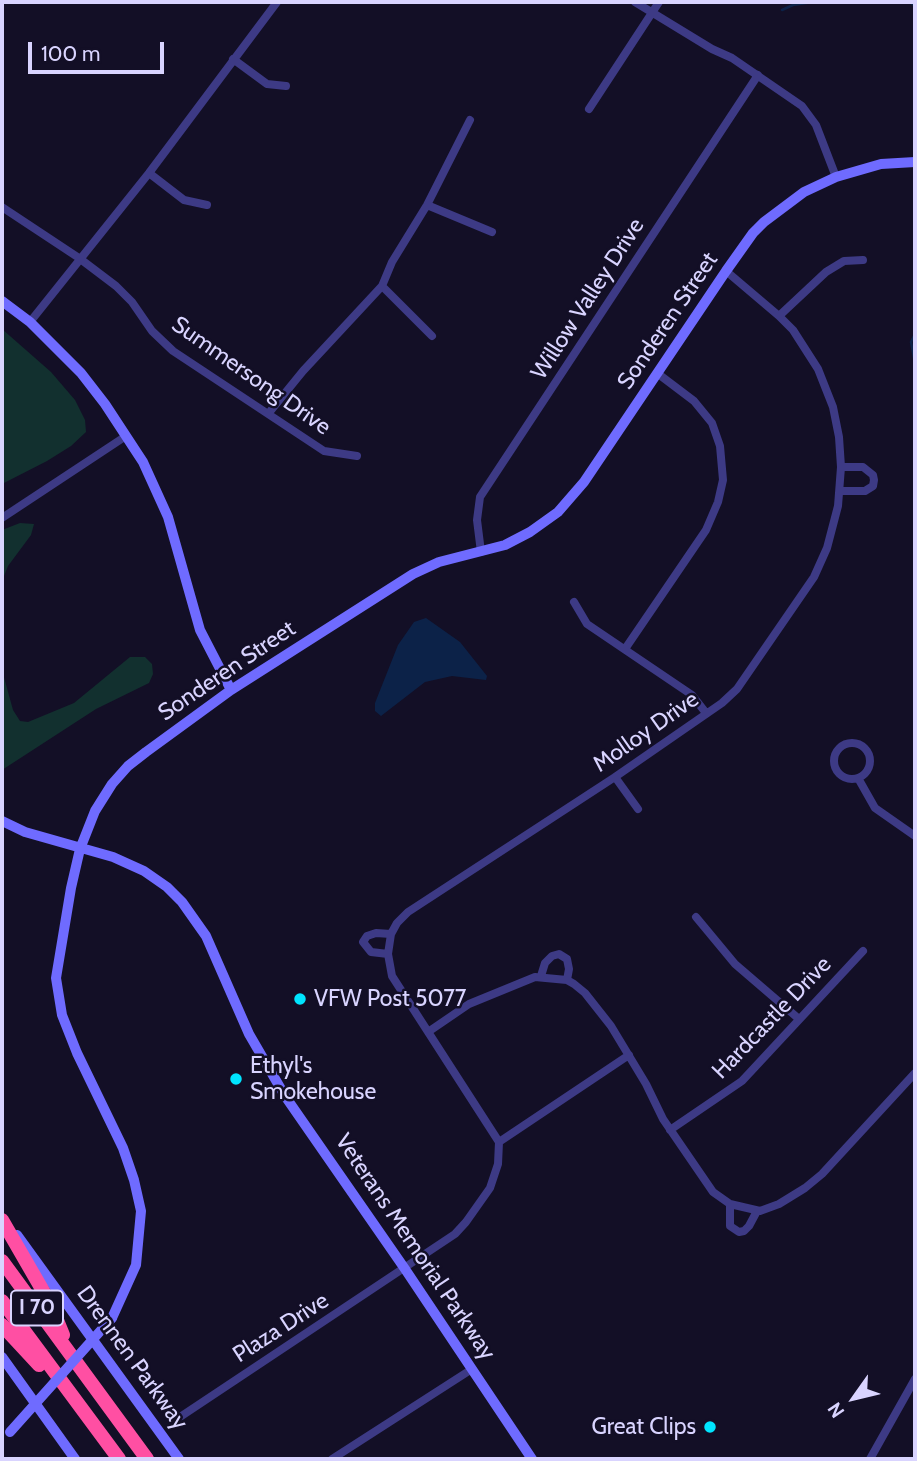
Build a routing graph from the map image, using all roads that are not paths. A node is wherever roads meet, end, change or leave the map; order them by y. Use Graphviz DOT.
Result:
graph roads {
  1 [pos="277,2"];
  2 [pos="635,2"];
  3 [pos="659,2"];
  4 [pos="652,11"];
  5 [pos="233,59"];
  6 [pos="758,75"];
  7 [pos="286,86"];
  8 [pos="589,109"];
  9 [pos="470,120"];
  10 [pos="915,162"];
  11 [pos="149,173"];
  12 [pos="836,177"];
  13 [pos="207,205"];
  14 [pos="427,205"];
  15 [pos="2,207"];
  16 [pos="492,232"];
  17 [pos="79,258"];
  18 [pos="863,260"];
  19 [pos="726,271"];
  20 [pos="382,286"];
  21 [pos="2,301"];
  22 [pos="779,316"];
  23 [pos="30,322"];
  24 [pos="432,336"];
  25 [pos="657,373"];
  26 [pos="268,414"];
  27 [pos="126,436"];
  28 [pos="357,456"];
  29 [pos="841,467"];
  30 [pos="840,491"];
  31 [pos="2,517"];
  32 [pos="481,552"];
  33 [pos="574,602"];
  34 [pos="625,649"];
  35 [pos="230,690"];
  36 [pos="706,713"];
  37 [pos="615,777"];
  38 [pos="859,778"];
  39 [pos="638,809"];
  40 [pos="2,821"];
  41 [pos="915,836"];
  42 [pos="80,849"];
  43 [pos="696,917"];
  44 [pos="391,934"];
  45 [pos="863,951"];
  46 [pos="388,954"];
  47 [pos="541,976"];
  48 [pos="567,980"];
  49 [pos="799,1019"];
  50 [pos="428,1032"];
  51 [pos="629,1055"];
  52 [pos="915,1073"];
  53 [pos="670,1130"];
  54 [pos="499,1142"];
  55 [pos="730,1204"];
  56 [pos="757,1211"];
  57 [pos="2,1214"];
  58 [pos="2,1220"];
  59 [pos="2,1261"];
  60 [pos="405,1269"];
  61 [pos="2,1301"];
  62 [pos="2,1325"];
  63 [pos="72,1356"];
  64 [pos="3,1360"];
  65 [pos="472,1368"];
  66 [pos="915,1379"];
  67 [pos="68,1391"];
  68 [pos="177,1419"];
  69 [pos="6,1436"];
  70 [pos="75,1459"];
  71 [pos="119,1459"];
  72 [pos="147,1459"];
  73 [pos="179,1459"];
  74 [pos="332,1459"];
  75 [pos="532,1459"];
  76 [pos="870,1459"];
  1 -- 5 [label="street"];
  2 -- 4 [label="street"];
  3 -- 4 [label="street"];
  4 -- 6 [label="street"];
  4 -- 8 [label="street"];
  5 -- 7 [label="street"];
  5 -- 11 [label="street"];
  6 -- 12 [label="street"];
  6 -- 32 [label="street, Willow Valley Drive"];
  9 -- 14 [label="street"];
  10 -- 12 [label="street, Sonderen Street"];
  11 -- 13 [label="street"];
  11 -- 17 [label="street"];
  12 -- 19 [label="street, Sonderen Street"];
  14 -- 16 [label="street"];
  14 -- 20 [label="street"];
  15 -- 17 [label="street, Summersong Drive"];
  17 -- 23 [label="street"];
  17 -- 26 [label="street, Summersong Drive"];
  18 -- 22 [label="street"];
  19 -- 22 [label="street, Molloy Drive"];
  19 -- 25 [label="street, Sonderen Street"];
  20 -- 24 [label="street"];
  20 -- 26 [label="street"];
  21 -- 23 [label="street"];
  22 -- 29 [label="street, Molloy Drive"];
  23 -- 27 [label="street"];
  25 -- 32 [label="street, Sonderen Street"];
  25 -- 34 [label="street"];
  26 -- 28 [label="street, Summersong Drive"];
  27 -- 31 [label="street"];
  27 -- 35 [label="street"];
  29 -- 30 [label="street, Molloy Drive"];
  29 -- 30 [label="street"];
  30 -- 36 [label="street, Molloy Drive"];
  32 -- 35 [label="street, Sonderen Street"];
  33 -- 34 [label="street"];
  34 -- 36 [label="street"];
  35 -- 42 [label="street, Sonderen Street"];
  36 -- 37 [label="street, Molloy Drive"];
  37 -- 39 [label="street"];
  37 -- 44 [label="street, Molloy Drive"];
  38 -- 38 [label="street"];
  38 -- 41 [label="street"];
  40 -- 42 [label="street, Veterans Memorial Parkway"];
  42 -- 60 [label="street, Veterans Memorial Parkway"];
  42 -- 69 [label="street, Sonderen Street, bridge"];
  43 -- 49 [label="street"];
  44 -- 46 [label="street"];
  44 -- 46 [label="street, Molloy Drive"];
  45 -- 49 [label="street, Hardcastle Drive"];
  46 -- 50 [label="street"];
  47 -- 48 [label="street"];
  47 -- 48 [label="street"];
  47 -- 50 [label="street"];
  48 -- 51 [label="street"];
  49 -- 53 [label="street, Hardcastle Drive"];
  50 -- 54 [label="street"];
  51 -- 53 [label="street"];
  51 -- 54 [label="street"];
  52 -- 56 [label="street"];
  53 -- 55 [label="street"];
  54 -- 60 [label="street"];
  55 -- 56 [label="street"];
  55 -- 56 [label="street"];
  57 -- 73 [label="street, Drennen Parkway"];
  58 -- 63 [label="highway"];
  59 -- 63 [label="highway, I 70"];
  60 -- 65 [label="street, Veterans Memorial Parkway"];
  60 -- 68 [label="street, Plaza Drive"];
  61 -- 67 [label="highway, I 70"];
  62 -- 67 [label="highway"];
  63 -- 72 [label="highway, I 70"];
  64 -- 70 [label="street"];
  65 -- 74 [label="street"];
  65 -- 75 [label="street, Veterans Memorial Parkway"];
  66 -- 76 [label="street"];
  67 -- 71 [label="highway, I 70"];
}
